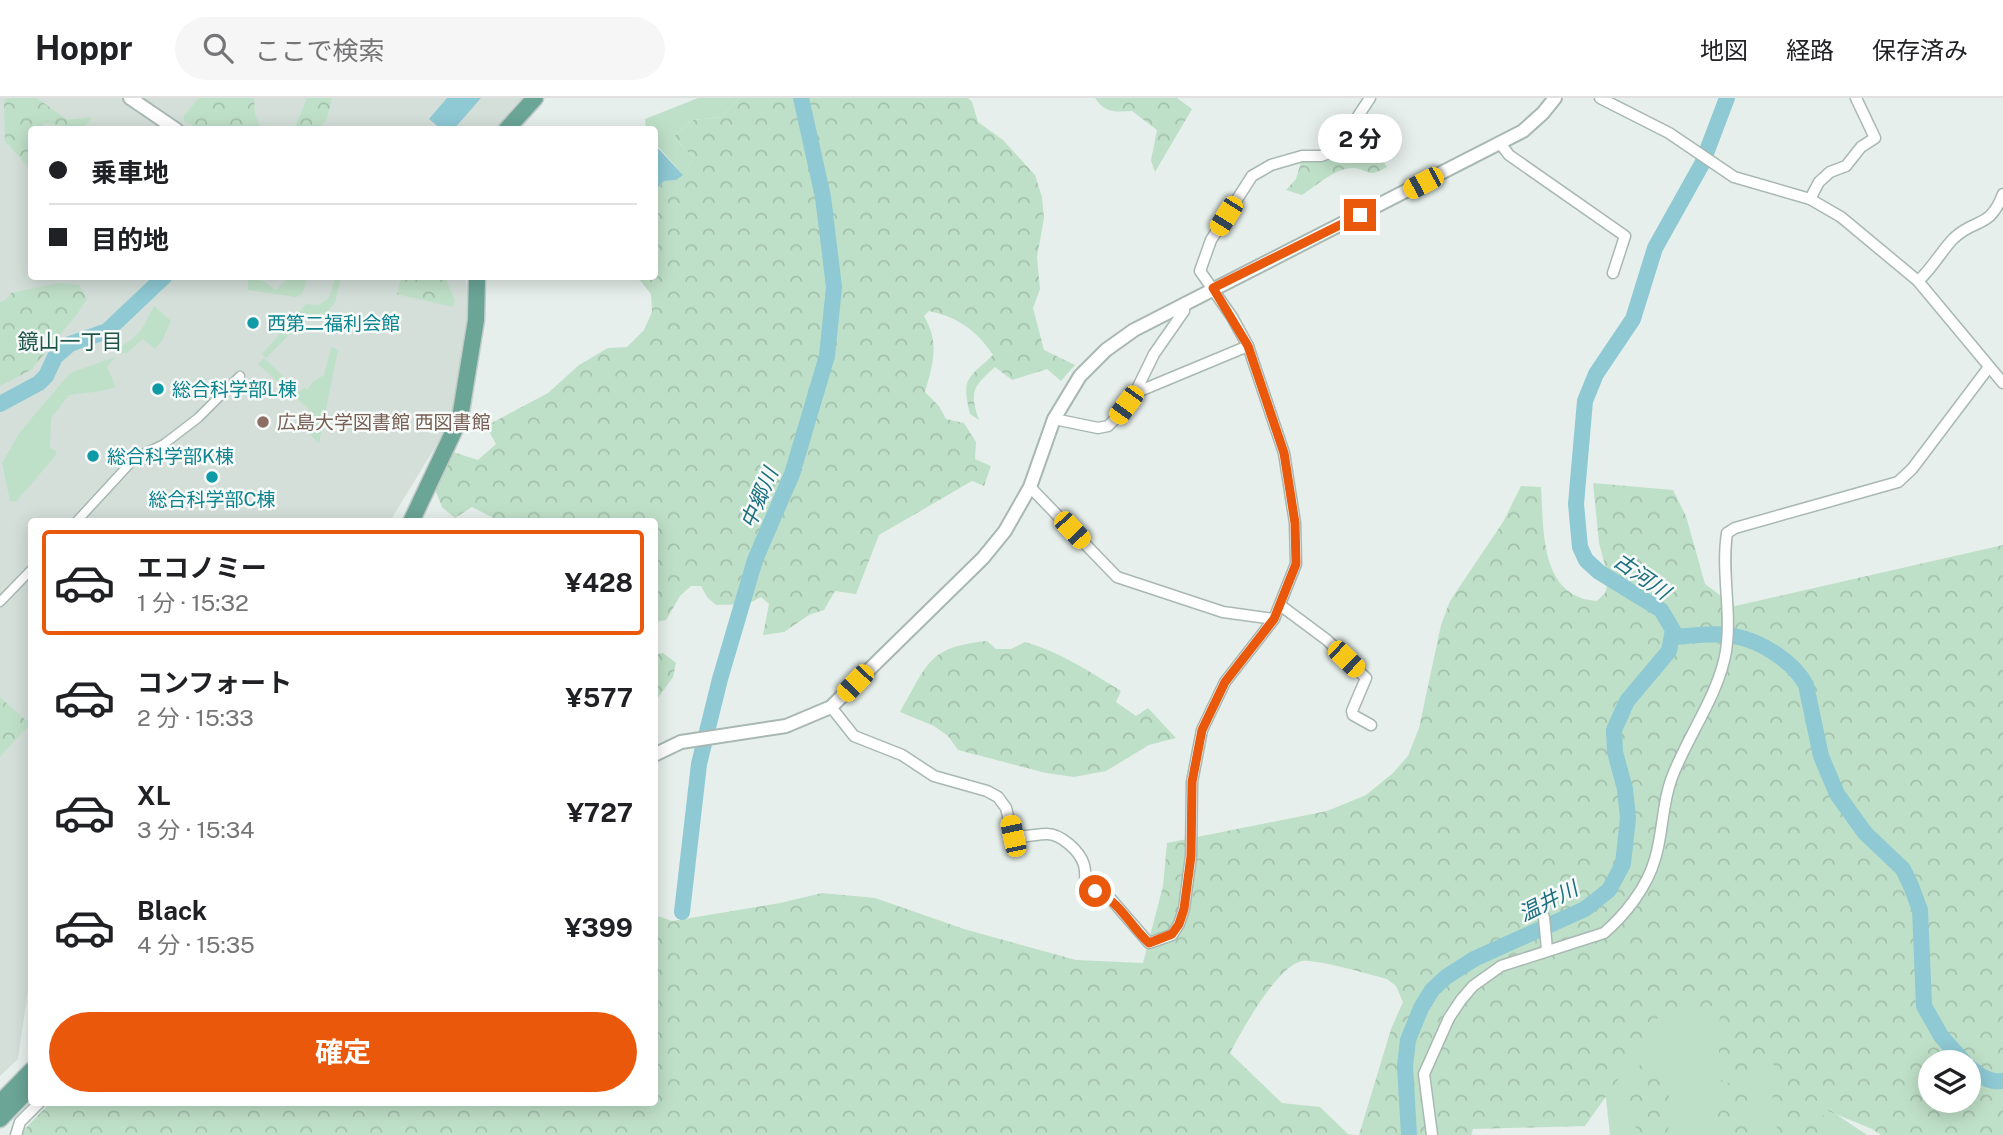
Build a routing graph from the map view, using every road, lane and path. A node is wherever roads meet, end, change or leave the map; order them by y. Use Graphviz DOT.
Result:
graph roads {
  1 [pos="130,98"];
  2 [pos="535,98"];
  3 [pos="1370,98"];
  4 [pos="1555,98"];
  5 [pos="1600,98"];
  6 [pos="1856,98"];
  7 [pos="172,126"];
  8 [pos="510,126"];
  9 [pos="1500,144"];
  10 [pos="2003,194"];
  11 [pos="1810,199"];
  12 [pos="1613,274"];
  13 [pos="477,280"];
  14 [pos="1918,281"];
  15 [pos="1213,288"];
  16 [pos="1185,303"];
  17 [pos="1248,346"];
  18 [pos="1989,366"];
  19 [pos="240,376"];
  20 [pos="2003,383"];
  21 [pos="1135,393"];
  22 [pos="1054,419"];
  23 [pos="1030,487"];
  24 [pos="80,518"];
  25 [pos="413,518"];
  26 [pos="28,573"];
  27 [pos="0,602"];
  28 [pos="1280,605"];
  29 [pos="1274,619"];
  30 [pos="831,707"];
  31 [pos="1371,725"];
  32 [pos="658,753"];
  33 [pos="1544,917"];
  34 [pos="1547,948"];
  35 [pos="28,1074"];
  36 [pos="28,1090"];
  37 [pos="0,1103"];
  38 [pos="36,1106"];
  39 [pos="0,1119"];
  40 [pos="16,1135"];
  41 [pos="1432,1135"];
  1 -- 7 [label="street"];
  2 -- 8 [label="main road"];
  3 -- 15 [label="street"];
  4 -- 9 [label="street"];
  5 -- 11 [label="street"];
  6 -- 11 [label="street"];
  9 -- 12 [label="street"];
  9 -- 15 [label="street"];
  10 -- 14 [label="street"];
  11 -- 14 [label="street"];
  13 -- 25 [label="main road"];
  14 -- 18 [label="street"];
  15 -- 16 [label="street"];
  15 -- 17 [label="street"];
  16 -- 21 [label="street"];
  16 -- 22 [label="street"];
  17 -- 21 [label="street"];
  17 -- 28 [label="street"];
  18 -- 20 [label="street"];
  18 -- 34 [label="street"];
  19 -- 24 [label="street"];
  21 -- 22 [label="street"];
  22 -- 23 [label="street"];
  23 -- 29 [label="street"];
  23 -- 30 [label="street"];
  26 -- 27 [label="street"];
  28 -- 29 [label="street"];
  28 -- 31 [label="street"];
  29 -- 30 [label="street"];
  30 -- 32 [label="street"];
  33 -- 34 [label="street"];
  34 -- 41 [label="street"];
  35 -- 37 [label="main road"];
  36 -- 39 [label="main road"];
  38 -- 40 [label="street"];
}
